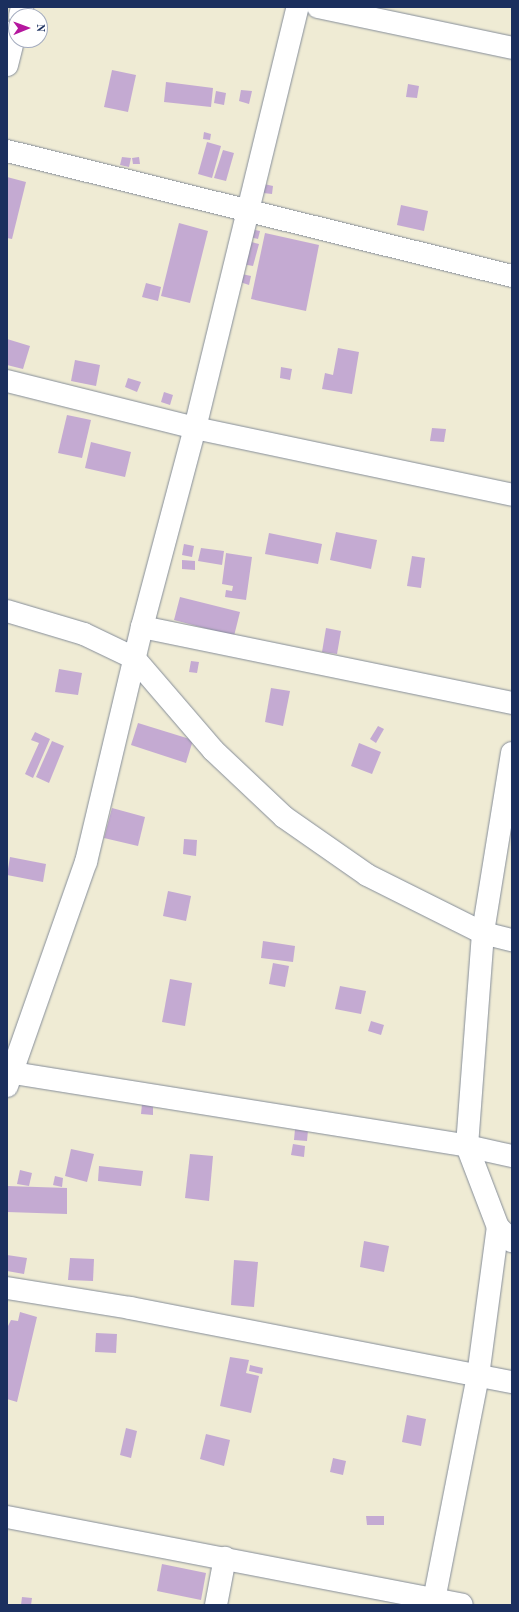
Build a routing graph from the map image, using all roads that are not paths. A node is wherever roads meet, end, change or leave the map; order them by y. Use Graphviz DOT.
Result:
graph roads {
  1 [pos="298,7"];
  2 [pos="318,7"];
  3 [pos="11,48"];
  4 [pos="512,48"];
  5 [pos="7,65"];
  6 [pos="7,152"];
  7 [pos="248,211"];
  8 [pos="512,276"];
  9 [pos="7,382"];
  10 [pos="195,428"];
  11 [pos="512,495"];
  12 [pos="7,611"];
  13 [pos="142,627"];
  14 [pos="134,658"];
  15 [pos="512,703"];
  16 [pos="512,753"];
  17 [pos="483,933"];
  18 [pos="512,940"];
  19 [pos="8,1077"];
  20 [pos="467,1146"];
  21 [pos="512,1156"];
  22 [pos="505,1234"];
  23 [pos="7,1288"];
  24 [pos="478,1376"];
  25 [pos="512,1382"];
  26 [pos="7,1517"];
  27 [pos="225,1558"];
  28 [pos="433,1603"];
  29 [pos="216,1605"];
  30 [pos="462,1605"];
  1 -- 7 [label="street"];
  2 -- 4 [label="street"];
  3 -- 5 [label="street"];
  6 -- 7 [label="street"];
  7 -- 8 [label="street"];
  7 -- 10 [label="street"];
  9 -- 10 [label="street"];
  10 -- 11 [label="street"];
  10 -- 13 [label="street"];
  12 -- 14 [label="street"];
  13 -- 14 [label="street"];
  13 -- 15 [label="street"];
  14 -- 17 [label="street"];
  14 -- 19 [label="street"];
  16 -- 17 [label="street"];
  17 -- 18 [label="street"];
  17 -- 20 [label="street"];
  19 -- 20 [label="street"];
  20 -- 21 [label="street"];
  20 -- 22 [label="street"];
  22 -- 24 [label="street"];
  23 -- 24 [label="street"];
  24 -- 25 [label="street"];
  24 -- 28 [label="street"];
  26 -- 27 [label="street"];
  27 -- 28 [label="street"];
  27 -- 29 [label="street"];
  28 -- 30 [label="street"];
}
